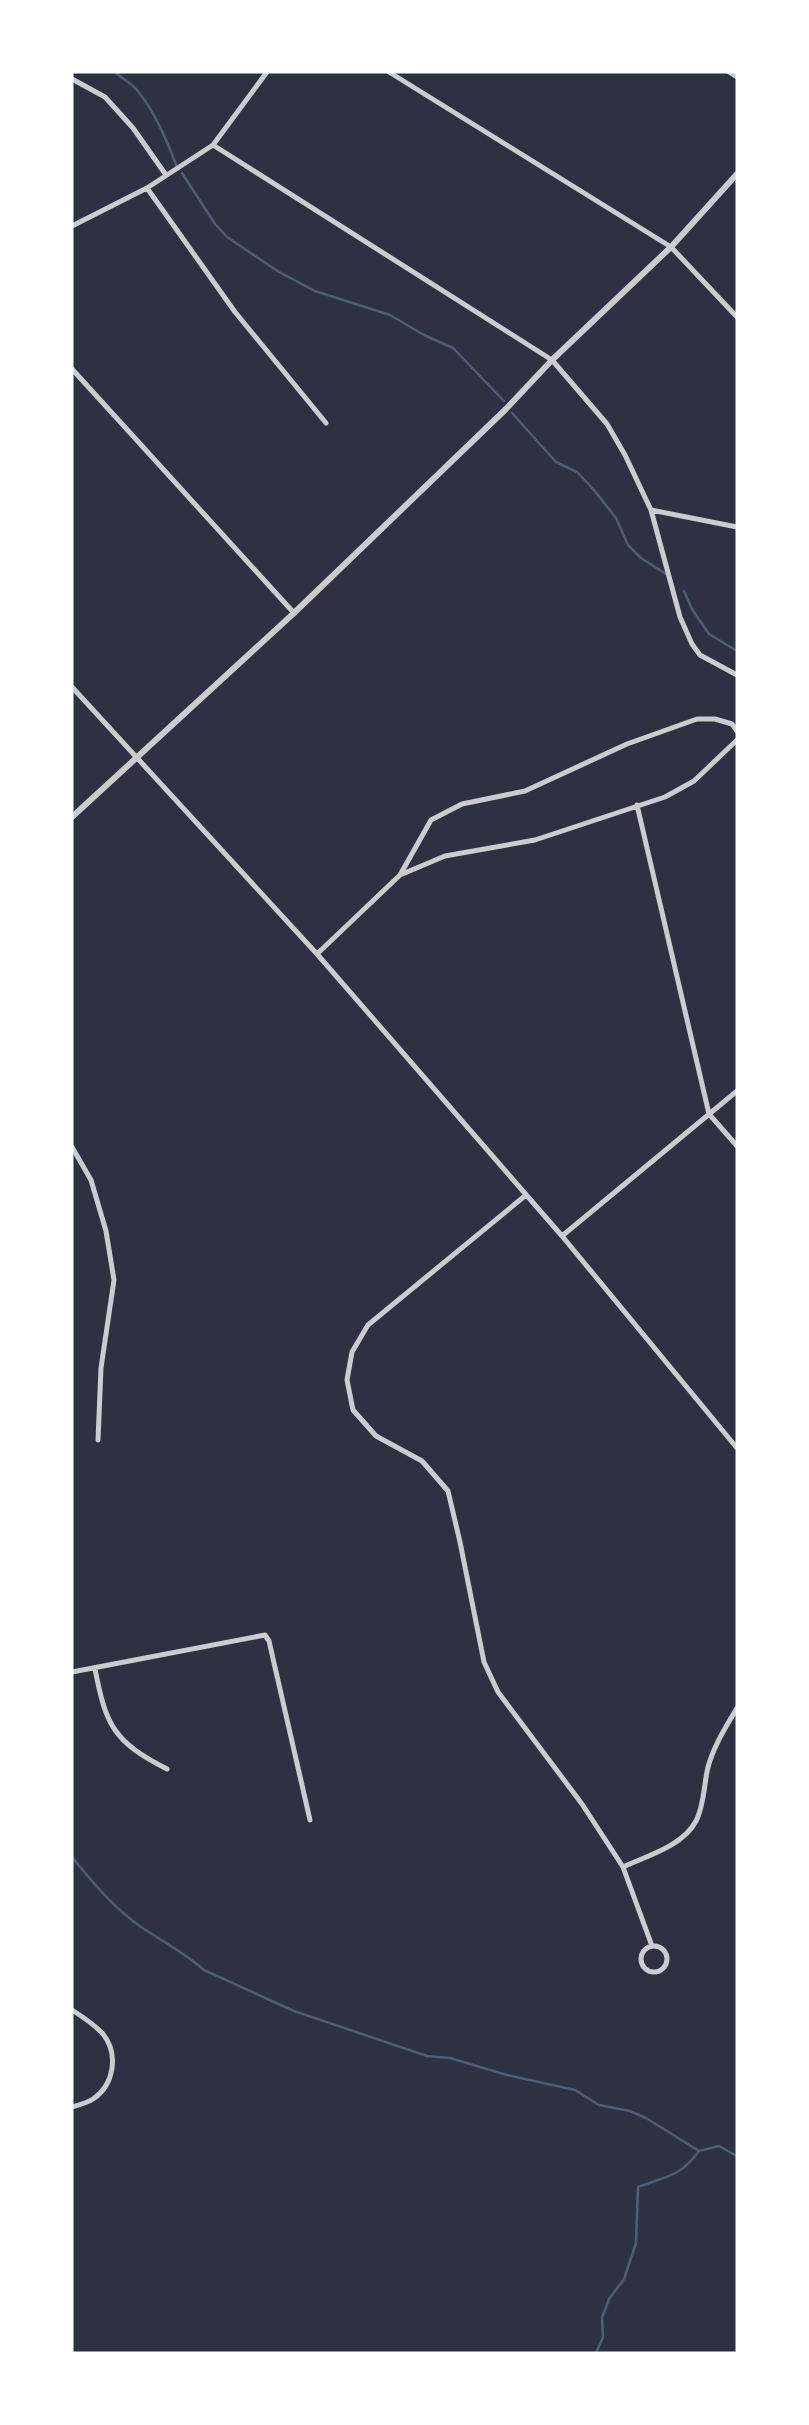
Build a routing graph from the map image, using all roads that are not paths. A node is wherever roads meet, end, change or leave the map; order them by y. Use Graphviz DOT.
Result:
graph roads {
  1 [pos="267,72"];
  2 [pos="389,72"];
  3 [pos="729,72"];
  4 [pos="737,77"];
  5 [pos="72,79"];
  6 [pos="213,145"];
  7 [pos="737,174"];
  8 [pos="166,175"];
  9 [pos="147,188"];
  10 [pos="72,226"];
  11 [pos="671,247"];
  12 [pos="737,317"];
  13 [pos="552,360"];
  14 [pos="72,369"];
  15 [pos="326,423"];
  16 [pos="651,509"];
  17 [pos="737,527"];
  18 [pos="294,613"];
  19 [pos="737,675"];
  20 [pos="72,687"];
  21 [pos="737,731"];
  22 [pos="737,740"];
  23 [pos="137,758"];
  24 [pos="637,806"];
  25 [pos="72,817"];
  26 [pos="401,875"];
  27 [pos="317,954"];
  28 [pos="737,1091"];
  29 [pos="709,1114"];
  30 [pos="737,1146"];
  31 [pos="72,1147"];
  32 [pos="526,1195"];
  33 [pos="562,1236"];
  34 [pos="98,1440"];
  35 [pos="737,1448"];
  36 [pos="95,1669"];
  37 [pos="72,1672"];
  38 [pos="737,1708"];
  39 [pos="167,1769"];
  40 [pos="310,1820"];
  41 [pos="623,1867"];
  42 [pos="652,1946"];
  43 [pos="72,2010"];
  44 [pos="72,2107"];
  1 -- 6 [label="street"];
  2 -- 11 [label="street"];
  3 -- 4 [label="street"];
  5 -- 8 [label="street"];
  6 -- 8 [label="street"];
  6 -- 13 [label="street"];
  7 -- 11 [label="street"];
  8 -- 9 [label="street"];
  9 -- 10 [label="street"];
  9 -- 15 [label="street"];
  11 -- 12 [label="street"];
  11 -- 13 [label="street"];
  13 -- 16 [label="street"];
  13 -- 18 [label="street"];
  14 -- 18 [label="street"];
  16 -- 17 [label="street"];
  16 -- 19 [label="street"];
  18 -- 23 [label="street"];
  20 -- 23 [label="street"];
  21 -- 26 [label="street"];
  22 -- 24 [label="street"];
  23 -- 25 [label="street"];
  23 -- 27 [label="street"];
  24 -- 26 [label="street"];
  24 -- 29 [label="street"];
  26 -- 27 [label="street"];
  27 -- 32 [label="street"];
  28 -- 29 [label="street"];
  29 -- 30 [label="street"];
  29 -- 33 [label="street"];
  31 -- 34 [label="street"];
  32 -- 33 [label="street"];
  32 -- 41 [label="street"];
  33 -- 35 [label="street"];
  36 -- 37 [label="street"];
  36 -- 39 [label="street"];
  36 -- 40 [label="street"];
  38 -- 41 [label="street"];
  41 -- 42 [label="street"];
  42 -- 42 [label="street"];
  43 -- 44 [label="street"];
}
